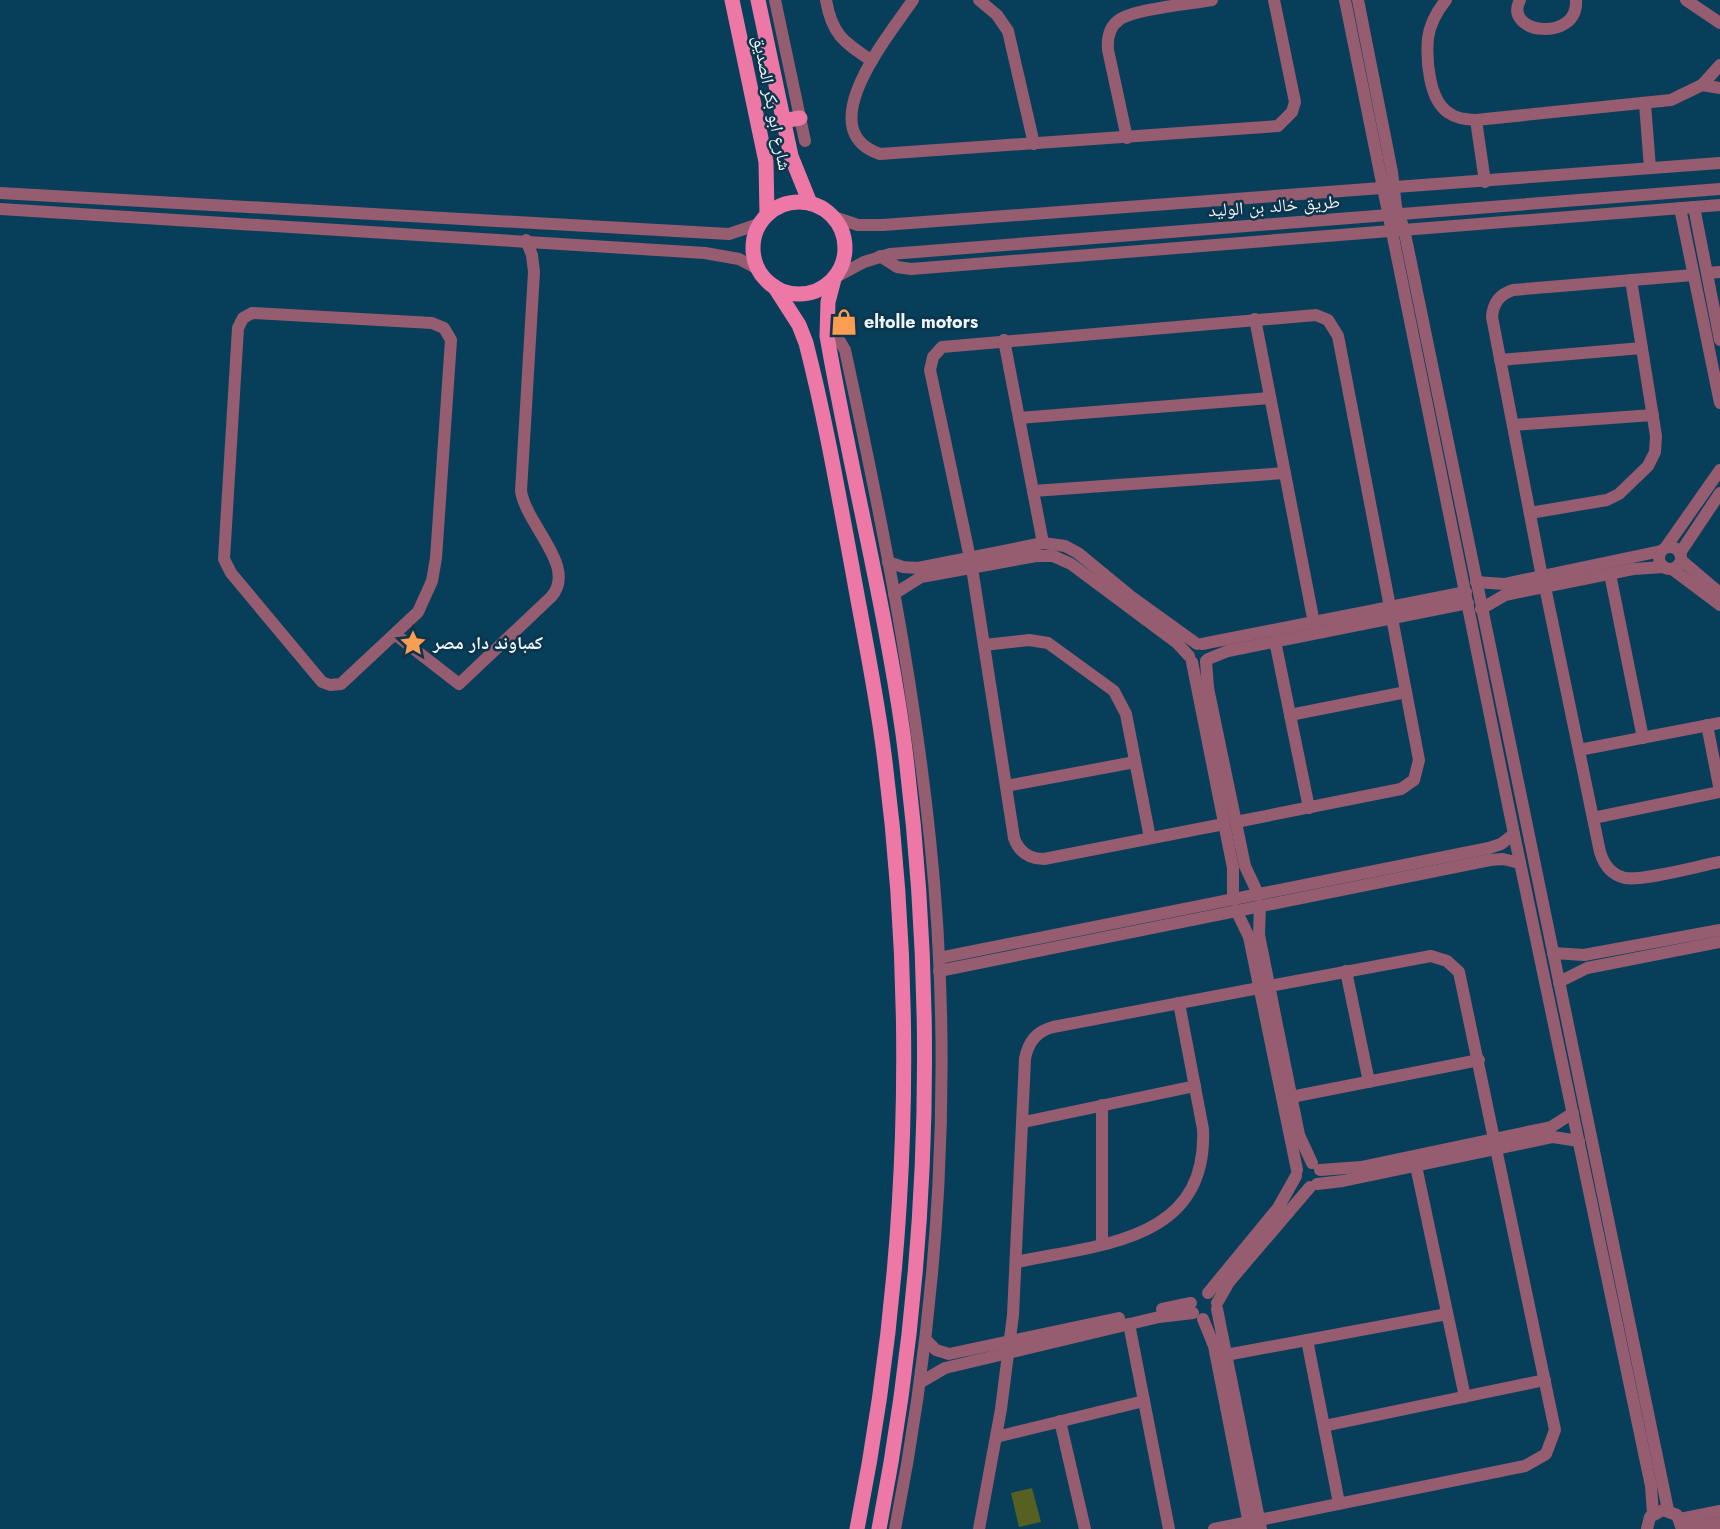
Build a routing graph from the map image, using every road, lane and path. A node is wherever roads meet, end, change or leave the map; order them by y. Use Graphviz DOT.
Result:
graph roads {
  1 [pos="732,0"];
  2 [pos="758,0"];
  3 [pos="775,0"];
  4 [pos="826,0"];
  5 [pos="913,0"];
  6 [pos="978,0"];
  7 [pos="1212,0"];
  8 [pos="1274,0"];
  9 [pos="1345,0"];
  10 [pos="1358,0"];
  11 [pos="1446,0"];
  12 [pos="1520,0"];
  13 [pos="1576,0"];
  14 [pos="1692,2"];
  15 [pos="1720,23"];
  16 [pos="768,48"];
  17 [pos="743,53"];
  18 [pos="872,62"];
  19 [pos="1720,65"];
  20 [pos="1702,85"];
  21 [pos="1720,88"];
  22 [pos="1645,104"];
  23 [pos="800,118"];
  24 [pos="1476,120"];
  25 [pos="783,121"];
  26 [pos="1127,138"];
  27 [pos="805,141"];
  28 [pos="1034,144"];
  29 [pos="1720,162"];
  30 [pos="1650,168"];
  31 [pos="1485,182"];
  32 [pos="1388,189"];
  33 [pos="1720,189"];
  34 [pos="0,194"];
  35 [pos="810,203"];
  36 [pos="1720,205"];
  37 [pos="1694,207"];
  38 [pos="1680,208"];
  39 [pos="0,209"];
  40 [pos="1394,215"];
  41 [pos="834,217"];
  42 [pos="763,219"];
  43 [pos="1398,230"];
  44 [pos="707,233"];
  45 [pos="526,240"];
  46 [pos="705,253"];
  47 [pos="880,256"];
  48 [pos="758,269"];
  49 [pos="1720,272"];
  50 [pos="1707,273"];
  51 [pos="1694,275"];
  52 [pos="835,278"];
  53 [pos="1631,280"];
  54 [pos="774,286"];
  55 [pos="1255,319"];
  56 [pos="826,326"];
  57 [pos="1720,339"];
  58 [pos="1004,340"];
  59 [pos="1642,348"];
  60 [pos="1500,360"];
  61 [pos="1270,398"];
  62 [pos="1720,403"];
  63 [pos="1653,415"];
  64 [pos="1019,418"];
  65 [pos="1513,425"];
  66 [pos="1720,470"];
  67 [pos="1285,472"];
  68 [pos="1447,473"];
  69 [pos="1033,491"];
  70 [pos="1720,493"];
  71 [pos="1530,513"];
  72 [pos="1043,543"];
  73 [pos="1664,549"];
  74 [pos="888,562"];
  75 [pos="1675,562"];
  76 [pos="971,563"];
  77 [pos="1610,574"];
  78 [pos="1476,582"];
  79 [pos="1543,582"];
  80 [pos="1720,593"];
  81 [pos="894,594"];
  82 [pos="1467,597"];
  83 [pos="1720,605"];
  84 [pos="1481,609"];
  85 [pos="1391,613"];
  86 [pos="1314,623"];
  87 [pos="396,635"];
  88 [pos="1275,641"];
  89 [pos="1200,644"];
  90 [pos="984,645"];
  91 [pos="1191,659"];
  92 [pos="1207,660"];
  93 [pos="1406,692"];
  94 [pos="1290,715"];
  95 [pos="1720,723"];
  96 [pos="1707,725"];
  97 [pos="1643,738"];
  98 [pos="1579,750"];
  99 [pos="1506,757"];
  100 [pos="1136,762"];
  101 [pos="1006,786"];
  102 [pos="1720,791"];
  103 [pos="1309,808"];
  104 [pos="1593,818"];
  105 [pos="1230,823"];
  106 [pos="1514,834"];
  107 [pos="1150,838"];
  108 [pos="1460,860"];
  109 [pos="1720,862"];
  110 [pos="1521,863"];
  111 [pos="1259,900"];
  112 [pos="1235,904"];
  113 [pos="1720,930"];
  114 [pos="1720,942"];
  115 [pos="1680,944"];
  116 [pos="1547,945"];
  117 [pos="939,958"];
  118 [pos="939,971"];
  119 [pos="1346,971"];
  120 [pos="1559,982"];
  121 [pos="1264,987"];
  122 [pos="1179,1003"];
  123 [pos="1479,1060"];
  124 [pos="1369,1082"];
  125 [pos="924,1085"];
  126 [pos="903,1086"];
  127 [pos="1195,1086"];
  128 [pos="1291,1097"];
  129 [pos="1102,1105"];
  130 [pos="1573,1113"];
  131 [pos="903,1121"];
  132 [pos="924,1122"];
  133 [pos="1024,1122"];
  134 [pos="1579,1141"];
  135 [pos="1496,1144"];
  136 [pos="1316,1166"];
  137 [pos="1416,1166"];
  138 [pos="1297,1173"];
  139 [pos="1313,1185"];
  140 [pos="1102,1243"];
  141 [pos="1017,1262"];
  142 [pos="1208,1293"];
  143 [pos="1626,1304"];
  144 [pos="1217,1306"];
  145 [pos="1613,1306"];
  146 [pos="1195,1312"];
  147 [pos="1447,1314"];
  148 [pos="1129,1324"];
  149 [pos="926,1340"];
  150 [pos="1307,1340"];
  151 [pos="1010,1347"];
  152 [pos="1226,1355"];
  153 [pos="1545,1380"];
  154 [pos="921,1382"];
  155 [pos="1465,1397"];
  156 [pos="1144,1401"];
  157 [pos="1060,1421"];
  158 [pos="1324,1426"];
  159 [pos="996,1437"];
  160 [pos="1339,1503"];
  161 [pos="1668,1510"];
  162 [pos="1720,1511"];
  163 [pos="1649,1522"];
  164 [pos="1720,1523"];
  165 [pos="1681,1524"];
  166 [pos="1255,1525"];
  167 [pos="857,1529"];
  168 [pos="879,1529"];
  169 [pos="895,1529"];
  170 [pos="979,1529"];
  171 [pos="1085,1529"];
  172 [pos="1169,1529"];
  173 [pos="1214,1529"];
  174 [pos="1634,1529"];
  175 [pos="1688,1529"];
  1 -- 17 [label="main road, شارع ابو بكر الصديق"];
  2 -- 16 [label="main road, شارع ابو بكر الصديق"];
  3 -- 23 [label="street"];
  4 -- 18 [label="street"];
  5 -- 18 [label="street"];
  6 -- 28 [label="street"];
  7 -- 26 [label="street"];
  8 -- 26 [label="street"];
  9 -- 32 [label="street"];
  10 -- 32 [label="street"];
  11 -- 24 [label="street"];
  12 -- 13 [label="street"];
  14 -- 15 [label="street"];
  16 -- 17 [label="main road"];
  16 -- 25 [label="main road, شارع ابو بكر الصديق"];
  17 -- 42 [label="main road, شارع ابو بكر الصديق"];
  18 -- 28 [label="street"];
  19 -- 20 [label="street"];
  20 -- 21 [label="street"];
  20 -- 22 [label="street"];
  22 -- 24 [label="street"];
  22 -- 30 [label="street"];
  23 -- 25 [label="main road"];
  23 -- 27 [label="street"];
  24 -- 31 [label="street"];
  25 -- 35 [label="main road, شارع ابو بكر الصديق"];
  26 -- 28 [label="street"];
  29 -- 30 [label="street, طريق خالد بن الوليد"];
  30 -- 31 [label="street, طريق خالد بن الوليد"];
  31 -- 32 [label="street, طريق خالد بن الوليد"];
  32 -- 40 [label="street"];
  32 -- 41 [label="street, طريق خالد بن الوليد"];
  33 -- 40 [label="street, طريق خالد بن الوليد"];
  34 -- 44 [label="street"];
  35 -- 41 [label="main road"];
  35 -- 42 [label="main road"];
  36 -- 37 [label="street"];
  37 -- 38 [label="street"];
  37 -- 50 [label="street"];
  38 -- 43 [label="street"];
  38 -- 51 [label="street"];
  39 -- 45 [label="street"];
  40 -- 43 [label="street"];
  40 -- 47 [label="street, طريق خالد بن الوليد"];
  41 -- 52 [label="main road"];
  42 -- 44 [label="street"];
  42 -- 48 [label="main road"];
  43 -- 47 [label="street"];
  43 -- 68 [label="street"];
  44 -- 46 [label="street"];
  45 -- 46 [label="street"];
  45 -- 87 [label="street"];
  46 -- 48 [label="street"];
  47 -- 52 [label="street, طريق خالد بن الوليد"];
  48 -- 54 [label="main road"];
  49 -- 50 [label="street"];
  50 -- 57 [label="street"];
  51 -- 53 [label="street"];
  51 -- 62 [label="street"];
  52 -- 54 [label="main road"];
  52 -- 56 [label="main road"];
  53 -- 59 [label="street"];
  53 -- 60 [label="street"];
  54 -- 126 [label="main road"];
  55 -- 58 [label="street"];
  55 -- 61 [label="street"];
  55 -- 85 [label="street"];
  56 -- 74 [label="street"];
  56 -- 125 [label="main road"];
  58 -- 64 [label="street"];
  58 -- 76 [label="street"];
  59 -- 60 [label="street"];
  59 -- 63 [label="street"];
  60 -- 65 [label="street"];
  61 -- 64 [label="street"];
  61 -- 67 [label="street"];
  63 -- 65 [label="street"];
  63 -- 71 [label="street"];
  64 -- 69 [label="street"];
  65 -- 71 [label="street"];
  66 -- 73 [label="street"];
  67 -- 69 [label="street"];
  67 -- 86 [label="street"];
  68 -- 78 [label="street"];
  68 -- 82 [label="street"];
  69 -- 72 [label="street"];
  70 -- 75 [label="street"];
  71 -- 79 [label="street"];
  72 -- 76 [label="street"];
  72 -- 89 [label="street"];
  73 -- 75 [label="street"];
  73 -- 75 [label="street"];
  73 -- 79 [label="street"];
  74 -- 76 [label="street"];
  74 -- 81 [label="street"];
  75 -- 77 [label="street"];
  75 -- 80 [label="street"];
  75 -- 83 [label="street"];
  76 -- 81 [label="street"];
  76 -- 90 [label="street"];
  76 -- 91 [label="street"];
  77 -- 79 [label="street"];
  77 -- 97 [label="street"];
  78 -- 79 [label="street"];
  78 -- 84 [label="street"];
  79 -- 84 [label="street"];
  79 -- 98 [label="street"];
  81 -- 117 [label="street"];
  82 -- 85 [label="street"];
  82 -- 99 [label="street"];
  84 -- 99 [label="street"];
  85 -- 86 [label="street"];
  85 -- 88 [label="street"];
  85 -- 93 [label="street"];
  86 -- 89 [label="street"];
  87 -- 87 [label="street"];
  88 -- 92 [label="street"];
  88 -- 94 [label="street"];
  89 -- 91 [label="street"];
  89 -- 92 [label="street"];
  90 -- 100 [label="street"];
  90 -- 101 [label="street"];
  91 -- 92 [label="street"];
  91 -- 105 [label="street"];
  92 -- 105 [label="street"];
  93 -- 94 [label="street"];
  93 -- 103 [label="street"];
  94 -- 103 [label="street"];
  95 -- 96 [label="street"];
  96 -- 97 [label="street"];
  96 -- 102 [label="street"];
  97 -- 98 [label="street"];
  98 -- 104 [label="street"];
  99 -- 106 [label="street"];
  99 -- 116 [label="street"];
  100 -- 101 [label="street"];
  100 -- 107 [label="street"];
  101 -- 107 [label="street"];
  102 -- 104 [label="street"];
  103 -- 105 [label="street"];
  104 -- 109 [label="street"];
  105 -- 107 [label="street"];
  105 -- 111 [label="street"];
  105 -- 112 [label="street"];
  106 -- 108 [label="street"];
  106 -- 110 [label="street"];
  108 -- 110 [label="street"];
  108 -- 111 [label="street"];
  110 -- 116 [label="street"];
  111 -- 112 [label="street"];
  111 -- 121 [label="street"];
  112 -- 117 [label="street"];
  112 -- 118 [label="street"];
  112 -- 121 [label="street"];
  113 -- 115 [label="street"];
  114 -- 115 [label="street"];
  115 -- 116 [label="street"];
  115 -- 120 [label="street"];
  116 -- 120 [label="street"];
  116 -- 130 [label="street"];
  117 -- 118 [label="street"];
  118 -- 149 [label="street"];
  119 -- 121 [label="street"];
  119 -- 123 [label="street"];
  119 -- 124 [label="street"];
  120 -- 143 [label="street"];
  121 -- 122 [label="street"];
  121 -- 128 [label="street"];
  121 -- 138 [label="street"];
  122 -- 127 [label="street"];
  122 -- 133 [label="street"];
  123 -- 124 [label="street"];
  123 -- 135 [label="street"];
  124 -- 128 [label="street"];
  125 -- 126 [label="main road"];
  125 -- 132 [label="main road"];
  126 -- 131 [label="main road"];
  127 -- 129 [label="street"];
  127 -- 140 [label="street"];
  128 -- 136 [label="street"];
  129 -- 133 [label="street"];
  129 -- 140 [label="street"];
  130 -- 134 [label="street"];
  130 -- 135 [label="street"];
  131 -- 132 [label="main road"];
  131 -- 167 [label="main road"];
  132 -- 168 [label="main road"];
  133 -- 141 [label="street"];
  134 -- 135 [label="street"];
  134 -- 145 [label="street"];
  135 -- 136 [label="street"];
  135 -- 137 [label="street"];
  135 -- 153 [label="street"];
  136 -- 138 [label="street"];
  136 -- 139 [label="street"];
  137 -- 139 [label="street"];
  137 -- 147 [label="street"];
  138 -- 139 [label="street"];
  138 -- 142 [label="street"];
  139 -- 144 [label="street"];
  140 -- 141 [label="street"];
  141 -- 151 [label="street"];
  142 -- 144 [label="street"];
  142 -- 146 [label="street"];
  143 -- 145 [label="street"];
  143 -- 161 [label="street"];
  144 -- 146 [label="street"];
  144 -- 152 [label="street"];
  145 -- 163 [label="street"];
  146 -- 148 [label="street"];
  146 -- 151 [label="street"];
  146 -- 166 [label="street"];
  147 -- 150 [label="street"];
  147 -- 155 [label="street"];
  148 -- 151 [label="street"];
  148 -- 156 [label="street"];
  149 -- 151 [label="street"];
  149 -- 154 [label="street"];
  150 -- 152 [label="street"];
  150 -- 158 [label="street"];
  151 -- 154 [label="street"];
  151 -- 159 [label="street"];
  152 -- 166 [label="street"];
  153 -- 155 [label="street"];
  153 -- 160 [label="street"];
  154 -- 169 [label="street"];
  155 -- 158 [label="street"];
  156 -- 157 [label="street"];
  156 -- 172 [label="street"];
  157 -- 159 [label="street"];
  157 -- 171 [label="street"];
  158 -- 160 [label="street"];
  159 -- 170 [label="street"];
  160 -- 166 [label="street"];
  161 -- 163 [label="street"];
  161 -- 165 [label="street"];
  162 -- 165 [label="street"];
  163 -- 174 [label="street"];
  164 -- 175 [label="street"];
  166 -- 173 [label="street"];
}
